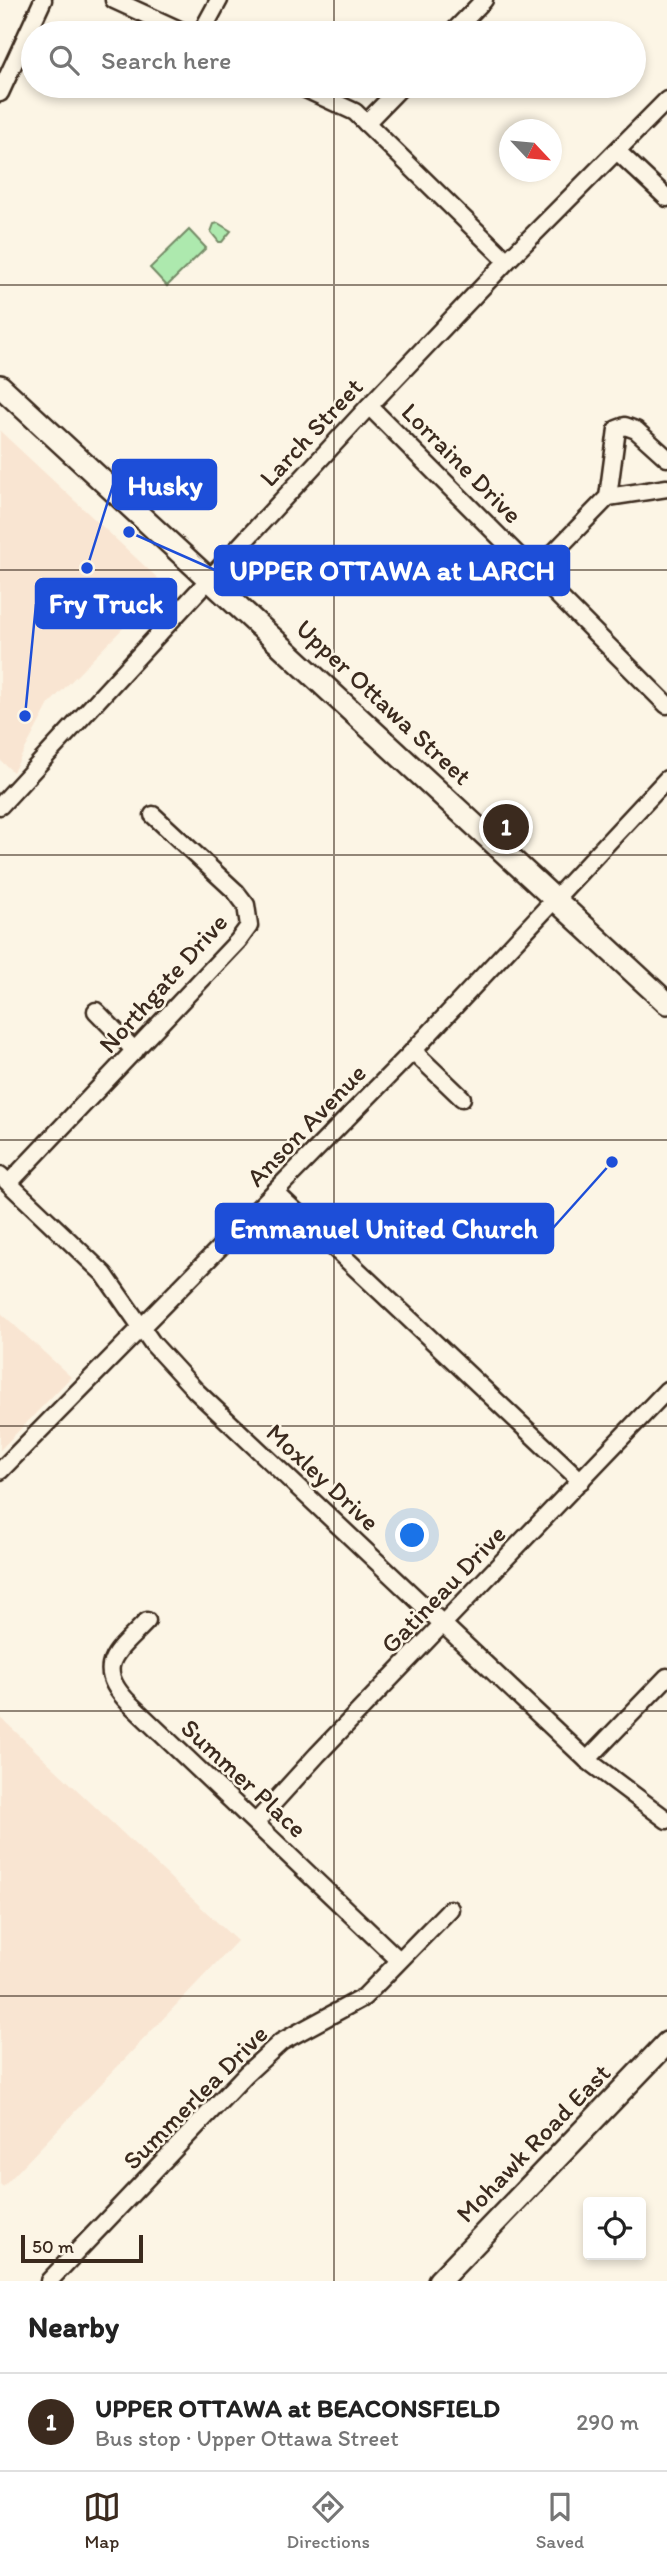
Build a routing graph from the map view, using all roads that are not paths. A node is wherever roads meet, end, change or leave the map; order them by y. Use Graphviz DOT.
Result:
graph roads {
  1 [pos="43,0"];
  2 [pos="114,0"];
  3 [pos="219,0"];
  4 [pos="484,0"];
  5 [pos="33,21"];
  6 [pos="160,21"];
  7 [pos="208,21"];
  8 [pos="464,21"];
  9 [pos="21,48"];
  10 [pos="0,93"];
  11 [pos="326,98"];
  12 [pos="390,98"];
  13 [pos="667,100"];
  14 [pos="366,123"];
  15 [pos="617,151"];
  16 [pos="667,198"];
  17 [pos="507,261"];
  18 [pos="0,386"];
  19 [pos="369,406"];
  20 [pos="667,458"];
  21 [pos="667,488"];
  22 [pos="608,497"];
  23 [pos="536,571"];
  24 [pos="209,578"];
  25 [pos="667,705"];
  26 [pos="667,779"];
  27 [pos="0,806"];
  28 [pos="153,815"];
  29 [pos="556,899"];
  30 [pos="667,1003"];
  31 [pos="96,1011"];
  32 [pos="135,1051"];
  33 [pos="413,1051"];
  34 [pos="462,1098"];
  35 [pos="4,1179"];
  36 [pos="275,1192"];
  37 [pos="142,1328"];
  38 [pos="667,1390"];
  39 [pos="0,1471"];
  40 [pos="581,1481"];
  41 [pos="147,1620"];
  42 [pos="443,1624"];
  43 [pos="667,1677"];
  44 [pos="587,1760"];
  45 [pos="667,1820"];
  46 [pos="256,1822"];
  47 [pos="450,1909"];
  48 [pos="399,1960"];
  49 [pos="667,2043"];
  50 [pos="49,2281"];
  51 [pos="439,2281"];
  1 -- 5 [label="street"];
  2 -- 6 [label="street"];
  3 -- 7 [label="street"];
  4 -- 8 [label="street"];
  9 -- 10 [label="street"];
  11 -- 14 [label="street"];
  12 -- 14 [label="street"];
  13 -- 15 [label="street, Larch Street"];
  14 -- 17 [label="street"];
  15 -- 16 [label="street"];
  15 -- 17 [label="street, Larch Street"];
  17 -- 19 [label="street, Larch Street"];
  18 -- 24 [label="main road, Upper Ottawa Street"];
  19 -- 23 [label="street, Lorraine Drive"];
  19 -- 24 [label="street, Larch Street"];
  20 -- 22 [label="street"];
  21 -- 22 [label="street"];
  22 -- 23 [label="street"];
  23 -- 25 [label="street, Lorraine Drive"];
  24 -- 27 [label="street, Larch Street"];
  24 -- 29 [label="main road, Upper Ottawa Street"];
  26 -- 29 [label="street, Anson Avenue"];
  28 -- 32 [label="street, Northgate Drive"];
  29 -- 30 [label="main road, Upper Ottawa Street"];
  29 -- 33 [label="street, Anson Avenue"];
  31 -- 32 [label="street"];
  32 -- 35 [label="street, Northgate Drive"];
  33 -- 34 [label="street"];
  33 -- 36 [label="street, Anson Avenue"];
  35 -- 37 [label="street, Moxley Drive"];
  36 -- 37 [label="street, Anson Avenue"];
  36 -- 40 [label="street"];
  37 -- 39 [label="street, Anson Avenue"];
  37 -- 42 [label="street, Moxley Drive"];
  38 -- 40 [label="street, Gatineau Drive"];
  40 -- 42 [label="street, Gatineau Drive"];
  41 -- 46 [label="street, Summer Place"];
  42 -- 44 [label="street, Moxley Drive"];
  42 -- 46 [label="street, Gatineau Drive"];
  43 -- 44 [label="street"];
  44 -- 45 [label="street, Moxley Drive"];
  46 -- 48 [label="street, Summer Place"];
  47 -- 48 [label="street, Summerlea Drive"];
  48 -- 50 [label="street, Summerlea Drive"];
  49 -- 51 [label="main road, Mohawk Road East"];
}
